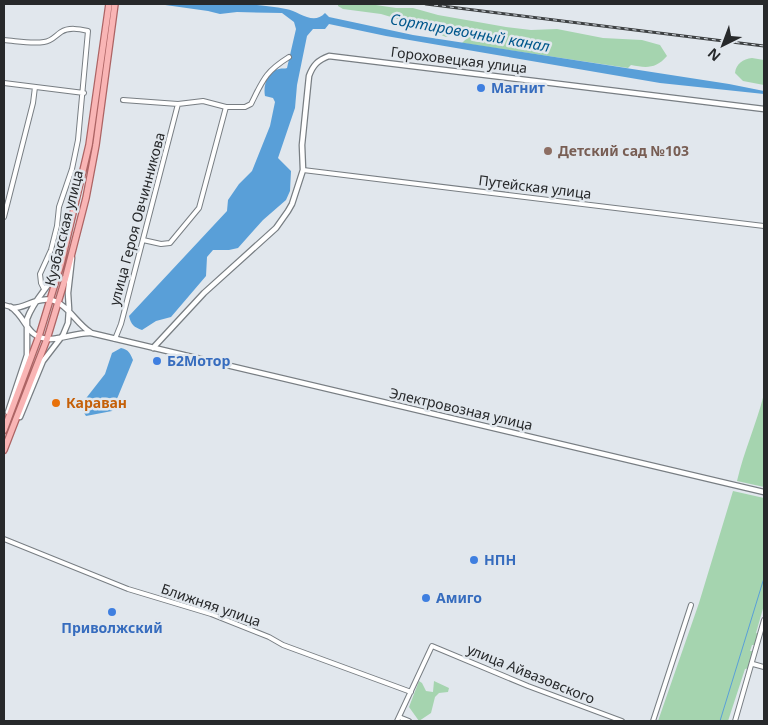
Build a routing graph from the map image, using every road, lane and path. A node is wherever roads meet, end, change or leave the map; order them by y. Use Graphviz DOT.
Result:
graph roads {
  1 [pos="109,4"];
  2 [pos="115,4"];
  3 [pos="4,40"];
  4 [pos="288,58"];
  5 [pos="4,83"];
  6 [pos="35,87"];
  7 [pos="84,93"];
  8 [pos="123,100"];
  9 [pos="178,104"];
  10 [pos="226,107"];
  11 [pos="764,109"];
  12 [pos="303,170"];
  13 [pos="6,198"];
  14 [pos="4,217"];
  15 [pos="764,226"];
  16 [pos="143,240"];
  17 [pos="65,246"];
  18 [pos="73,249"];
  19 [pos="44,289"];
  20 [pos="51,299"];
  21 [pos="35,302"];
  22 [pos="58,302"];
  23 [pos="4,306"];
  24 [pos="10,308"];
  25 [pos="69,313"];
  26 [pos="27,324"];
  27 [pos="91,333"];
  28 [pos="39,336"];
  29 [pos="61,337"];
  30 [pos="47,338"];
  31 [pos="115,339"];
  32 [pos="152,348"];
  33 [pos="4,429"];
  34 [pos="9,436"];
  35 [pos="4,450"];
  36 [pos="764,492"];
  37 [pos="4,540"];
  38 [pos="691,605"];
  39 [pos="764,620"];
  40 [pos="753,664"];
  41 [pos="764,667"];
  42 [pos="411,692"];
  43 [pos="398,719"];
  44 [pos="409,721"];
  45 [pos="622,721"];
  46 [pos="653,721"];
  47 [pos="735,721"];
  1 -- 17 [label="main road, Кузбасская улица"];
  2 -- 18 [label="main road, Кузбасская улица"];
  3 -- 7 [label="street, Кузбасская улица"];
  4 -- 10 [label="street"];
  5 -- 6 [label="street"];
  6 -- 7 [label="street"];
  6 -- 13 [label="street"];
  7 -- 19 [label="street, Кузбасская улица"];
  8 -- 9 [label="street"];
  9 -- 10 [label="street"];
  9 -- 16 [label="street, улица Героя Овчинникова"];
  10 -- 16 [label="street"];
  11 -- 12 [label="street, Гороховецкая улица"];
  12 -- 15 [label="street, Путейская улица"];
  12 -- 32 [label="street"];
  13 -- 14 [label="street"];
  16 -- 31 [label="street, улица Героя Овчинникова"];
  17 -- 19 [label="street"];
  17 -- 20 [label="main road, Кузбасская улица"];
  18 -- 22 [label="main road, Кузбасская улица"];
  18 -- 25 [label="street"];
  19 -- 21 [label="street"];
  20 -- 21 [label="street"];
  20 -- 22 [label="street"];
  20 -- 28 [label="main road, Кузбасская улица"];
  21 -- 24 [label="street"];
  21 -- 26 [label="street"];
  22 -- 25 [label="street"];
  22 -- 30 [label="main road, Кузбасская улица"];
  23 -- 24 [label="street"];
  24 -- 26 [label="street"];
  25 -- 27 [label="street"];
  25 -- 29 [label="street"];
  26 -- 28 [label="street"];
  26 -- 33 [label="street"];
  27 -- 29 [label="street"];
  27 -- 31 [label="street, Электровозная улица"];
  28 -- 30 [label="street"];
  28 -- 33 [label="main road, Кузбасская улица"];
  29 -- 30 [label="street"];
  29 -- 34 [label="street"];
  30 -- 34 [label="main road, Кузбасская улица"];
  31 -- 32 [label="street, Электровозная улица"];
  32 -- 36 [label="street, Электровозная улица"];
  34 -- 35 [label="main road, Кузбасская улица"];
  37 -- 42 [label="street, Ближняя улица"];
  38 -- 46 [label="street"];
  39 -- 40 [label="street"];
  40 -- 41 [label="street"];
  40 -- 47 [label="street"];
  42 -- 43 [label="street"];
  42 -- 45 [label="street, улица Айвазовского"];
  43 -- 44 [label="street"];
}
